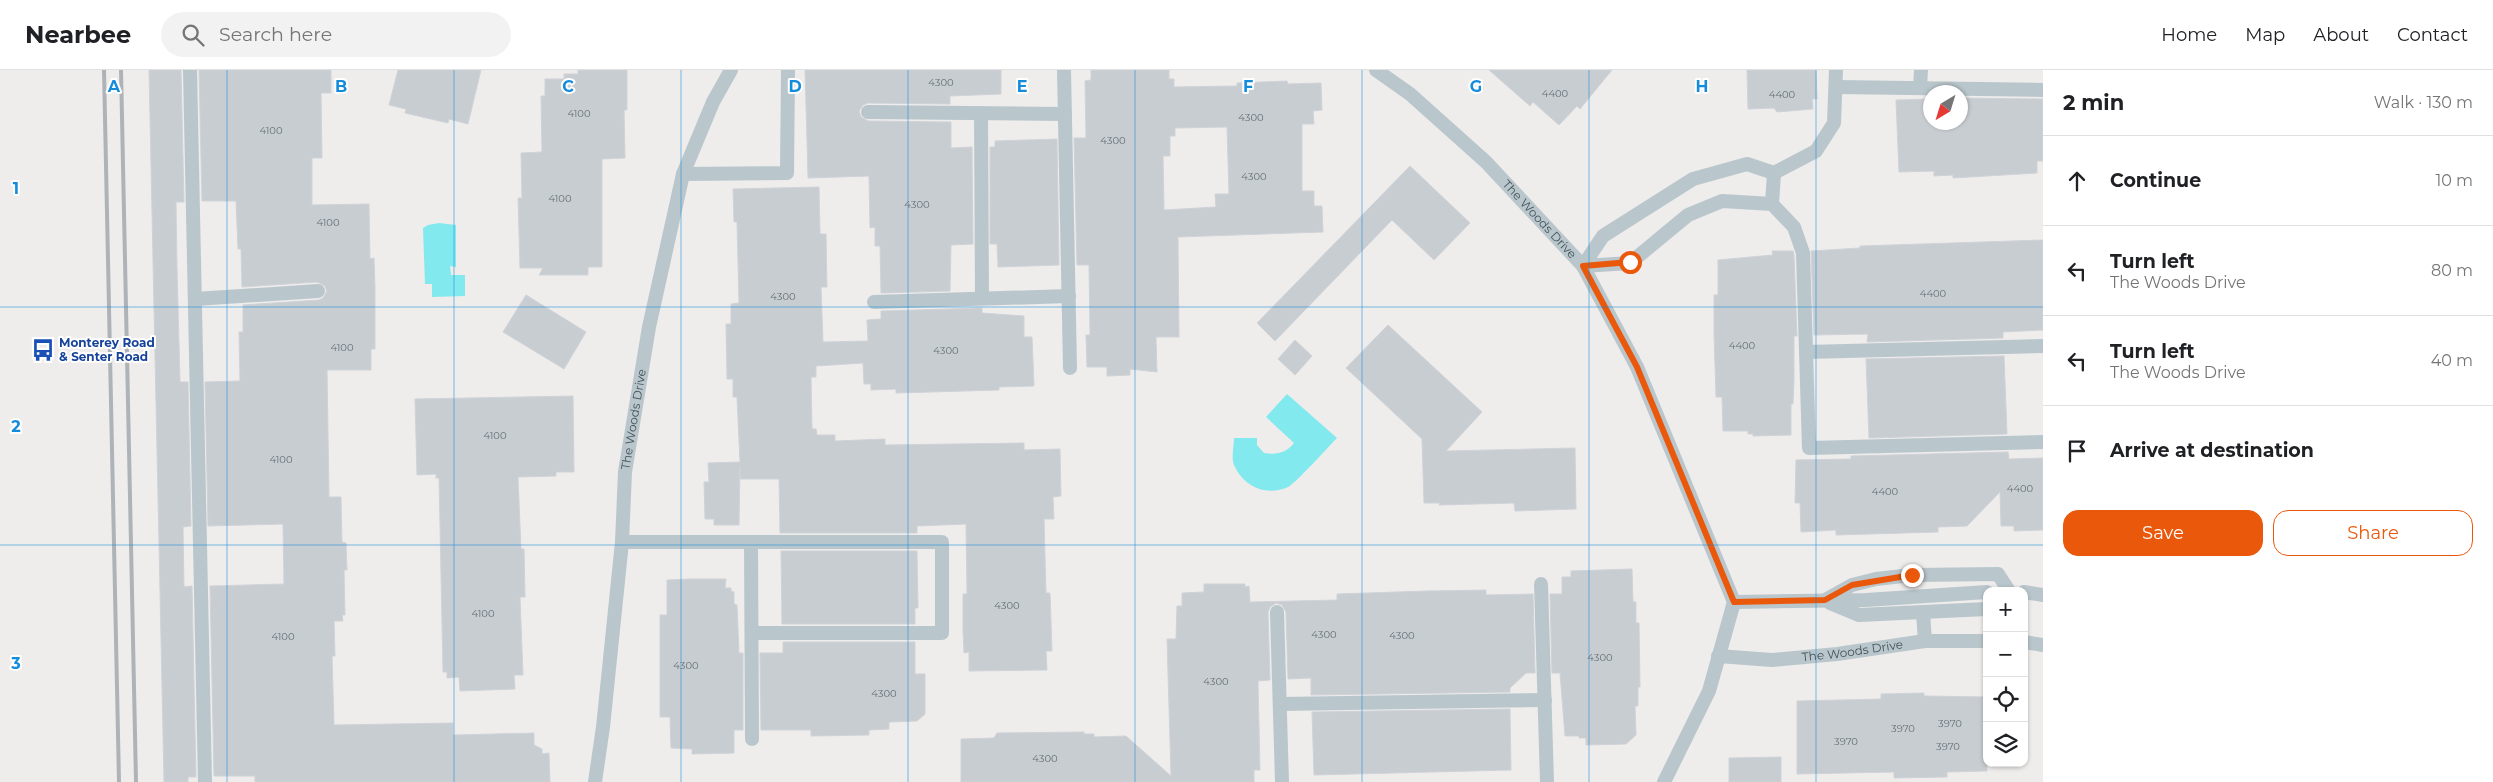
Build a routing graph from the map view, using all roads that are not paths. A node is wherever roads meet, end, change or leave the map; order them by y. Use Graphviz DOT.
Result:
graph roads {
  1 [pos="190,70"];
  2 [pos="731,70"];
  3 [pos="788,70"];
  4 [pos="1064,70"];
  5 [pos="1376,70"];
  6 [pos="1836,70"];
  7 [pos="1921,70"];
  8 [pos="1837,87"];
  9 [pos="1920,88"];
  10 [pos="2043,90"];
  11 [pos="868,112"];
  12 [pos="981,113"];
  13 [pos="1065,114"];
  14 [pos="1774,173"];
  15 [pos="682,174"];
  16 [pos="1772,204"];
  17 [pos="1583,266"];
  18 [pos="318,291"];
  19 [pos="1068,296"];
  20 [pos="982,298"];
  21 [pos="194,299"];
  22 [pos="874,302"];
  23 [pos="2043,346"];
  24 [pos="1806,352"];
  25 [pos="1070,368"];
  26 [pos="2043,442"];
  27 [pos="622,542"];
  28 [pos="751,542"];
  29 [pos="1541,584"];
  30 [pos="2006,587"];
  31 [pos="1983,592"];
  32 [pos="2028,593"];
  33 [pos="2043,595"];
  34 [pos="1825,600"];
  35 [pos="1734,602"];
  36 [pos="1983,609"];
  37 [pos="1277,612"];
  38 [pos="1923,612"];
  39 [pos="752,633"];
  40 [pos="1925,641"];
  41 [pos="1983,642"];
  42 [pos="2028,643"];
  43 [pos="2043,645"];
  44 [pos="1718,656"];
  45 [pos="1545,700"];
  46 [pos="1280,704"];
  47 [pos="752,739"];
  48 [pos="205,782"];
  49 [pos="595,782"];
  50 [pos="1282,782"];
  51 [pos="1547,782"];
  52 [pos="1664,782"];
  1 -- 21 [label="lane"];
  2 -- 15 [label="lane, The Woods Drive"];
  3 -- 15 [label="lane"];
  4 -- 13 [label="lane"];
  5 -- 17 [label="lane, The Woods Drive"];
  6 -- 8 [label="lane"];
  7 -- 9 [label="lane"];
  8 -- 9 [label="lane"];
  8 -- 14 [label="lane"];
  9 -- 10 [label="lane"];
  11 -- 12 [label="lane"];
  12 -- 13 [label="lane"];
  12 -- 20 [label="lane"];
  13 -- 19 [label="lane"];
  14 -- 16 [label="lane"];
  14 -- 17 [label="lane"];
  15 -- 27 [label="lane, The Woods Drive"];
  16 -- 17 [label="lane"];
  16 -- 24 [label="lane"];
  17 -- 35 [label="lane, The Woods Drive"];
  18 -- 21 [label="lane"];
  19 -- 20 [label="lane"];
  19 -- 25 [label="lane"];
  20 -- 22 [label="lane"];
  21 -- 48 [label="lane"];
  23 -- 24 [label="lane"];
  24 -- 26 [label="lane"];
  27 -- 28 [label="lane"];
  27 -- 49 [label="lane, The Woods Drive"];
  28 -- 39 [label="lane"];
  28 -- 39 [label="lane"];
  29 -- 45 [label="lane"];
  30 -- 34 [label="lane"];
  31 -- 34 [label="lane"];
  32 -- 33 [label="lane"];
  34 -- 35 [label="lane"];
  34 -- 38 [label="lane"];
  35 -- 44 [label="lane"];
  36 -- 38 [label="lane"];
  37 -- 46 [label="lane"];
  38 -- 40 [label="lane"];
  39 -- 47 [label="lane"];
  40 -- 41 [label="lane, The Woods Drive"];
  40 -- 44 [label="lane, The Woods Drive"];
  42 -- 43 [label="lane"];
  44 -- 52 [label="lane"];
  45 -- 46 [label="lane"];
  45 -- 51 [label="lane"];
  46 -- 50 [label="lane"];
}
